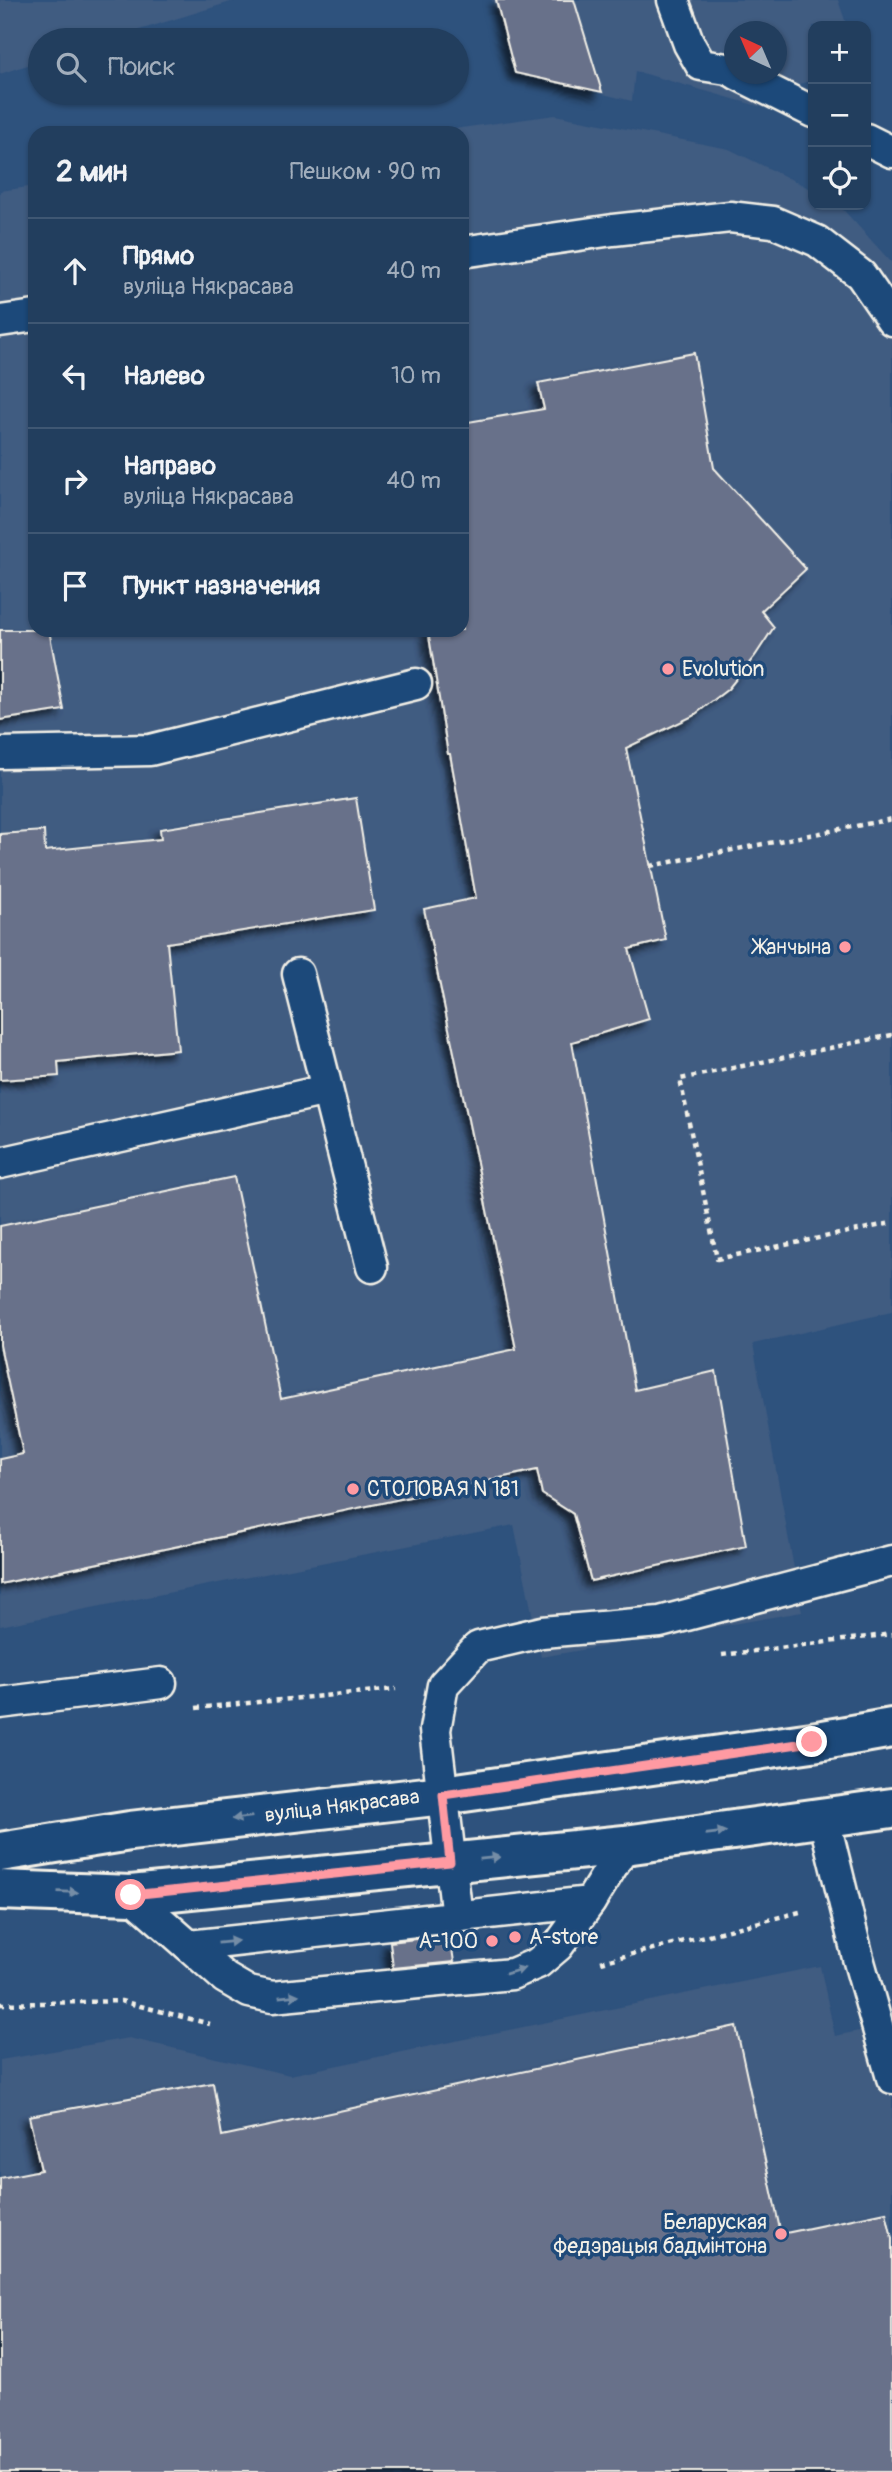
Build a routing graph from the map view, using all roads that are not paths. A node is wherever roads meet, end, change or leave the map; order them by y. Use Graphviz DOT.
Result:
graph roads {
  1 [pos="673,0"];
  2 [pos="724,69"];
  3 [pos="758,84"];
  4 [pos="808,109"];
  5 [pos="871,142"];
  6 [pos="892,152"];
  7 [pos="469,251"];
  8 [pos="28,317"];
  9 [pos="892,320"];
  10 [pos="0,321"];
  11 [pos="416,684"];
  12 [pos="0,753"];
  13 [pos="298,974"];
  14 [pos="327,1090"];
  15 [pos="0,1163"];
  16 [pos="372,1267"];
  17 [pos="892,1561"];
  18 [pos="161,1683"];
  19 [pos="0,1703"];
  20 [pos="892,1728"];
  21 [pos="443,1795"];
  22 [pos="892,1808"];
  23 [pos="824,1819"];
  24 [pos="625,1844"];
  25 [pos="0,1852"];
  26 [pos="450,1862"];
  27 [pos="0,1890"];
  28 [pos="131,1895"];
  29 [pos="590,1902"];
  30 [pos="457,1917"];
  31 [pos="188,1946"];
  32 [pos="892,2078"];
  1 -- 2 [label="lane"];
  3 -- 4 [label="lane"];
  5 -- 6 [label="lane"];
  7 -- 9 [label="lane"];
  8 -- 10 [label="lane"];
  11 -- 12 [label="lane"];
  13 -- 14 [label="lane"];
  14 -- 15 [label="lane"];
  14 -- 16 [label="lane"];
  17 -- 21 [label="lane"];
  18 -- 19 [label="lane"];
  20 -- 21 [label="main road, вуліца Някрасава"];
  21 -- 25 [label="main road, вуліца Някрасава, one-way"];
  21 -- 26 [label="lane"];
  22 -- 23 [label="main road"];
  24 -- 23 [label="main road, one-way"];
  23 -- 32 [label="lane"];
  26 -- 24 [label="main road, one-way"];
  24 -- 29 [label="lane"];
  26 -- 28 [label="main road"];
  26 -- 30 [label="lane"];
  27 -- 28 [label="main road, one-way"];
  28 -- 31 [label="lane"];
  29 -- 30 [label="lane"];
  31 -- 29 [label="lane, one-way"];
  31 -- 30 [label="lane, one-way"];
}
